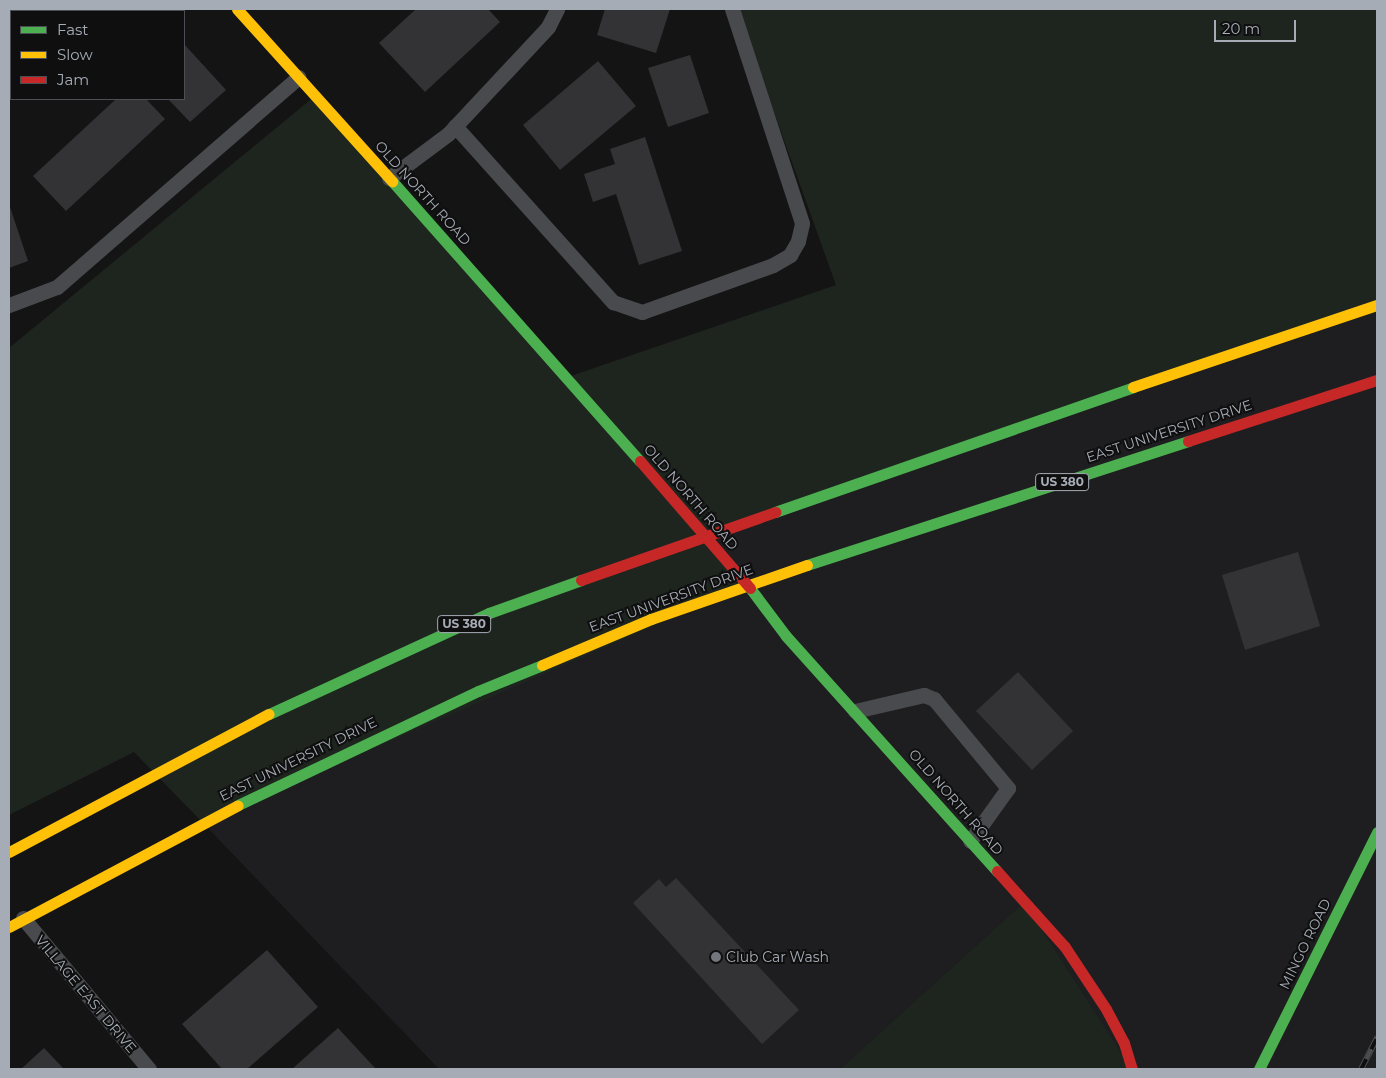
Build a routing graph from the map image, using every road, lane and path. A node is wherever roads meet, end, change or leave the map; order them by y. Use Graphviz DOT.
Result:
graph roads {
  1 [pos="237,9"];
  2 [pos="557,9"];
  3 [pos="732,9"];
  4 [pos="299,77"];
  5 [pos="455,126"];
  6 [pos="389,178"];
  7 [pos="9,305"];
  8 [pos="1377,305"];
  9 [pos="1377,380"];
  10 [pos="703,535"];
  11 [pos="747,585"];
  12 [pos="855,711"];
  13 [pos="1377,832"];
  14 [pos="970,841"];
  15 [pos="9,852"];
  16 [pos="23,918"];
  17 [pos="9,927"];
  18 [pos="1106,1009"];
  19 [pos="1140,1054"];
  20 [pos="149,1069"];
  21 [pos="1132,1069"];
  22 [pos="1259,1069"];
  1 -- 4 [label="main road, OLD NORTH ROAD"];
  2 -- 5 [label="lane"];
  3 -- 5 [label="lane"];
  4 -- 6 [label="main road, OLD NORTH ROAD"];
  4 -- 7 [label="lane"];
  5 -- 6 [label="lane"];
  6 -- 10 [label="main road, OLD NORTH ROAD"];
  8 -- 10 [label="main road, US 380"];
  9 -- 11 [label="main road, EAST UNIVERSITY DRIVE / US 380"];
  10 -- 11 [label="main road, OLD NORTH ROAD"];
  10 -- 15 [label="main road, US 380"];
  11 -- 12 [label="main road, OLD NORTH ROAD"];
  11 -- 16 [label="main road, EAST UNIVERSITY DRIVE / US 380"];
  12 -- 14 [label="main road, OLD NORTH ROAD"];
  12 -- 14 [label="lane"];
  13 -- 22 [label="main road, MINGO ROAD"];
  14 -- 18 [label="main road, OLD NORTH ROAD"];
  16 -- 17 [label="main road, EAST UNIVERSITY DRIVE / US 380"];
  16 -- 20 [label="lane, VILLAGE EAST DRIVE"];
  18 -- 19 [label="main road"];
  18 -- 21 [label="main road, OLD NORTH ROAD"];
}
